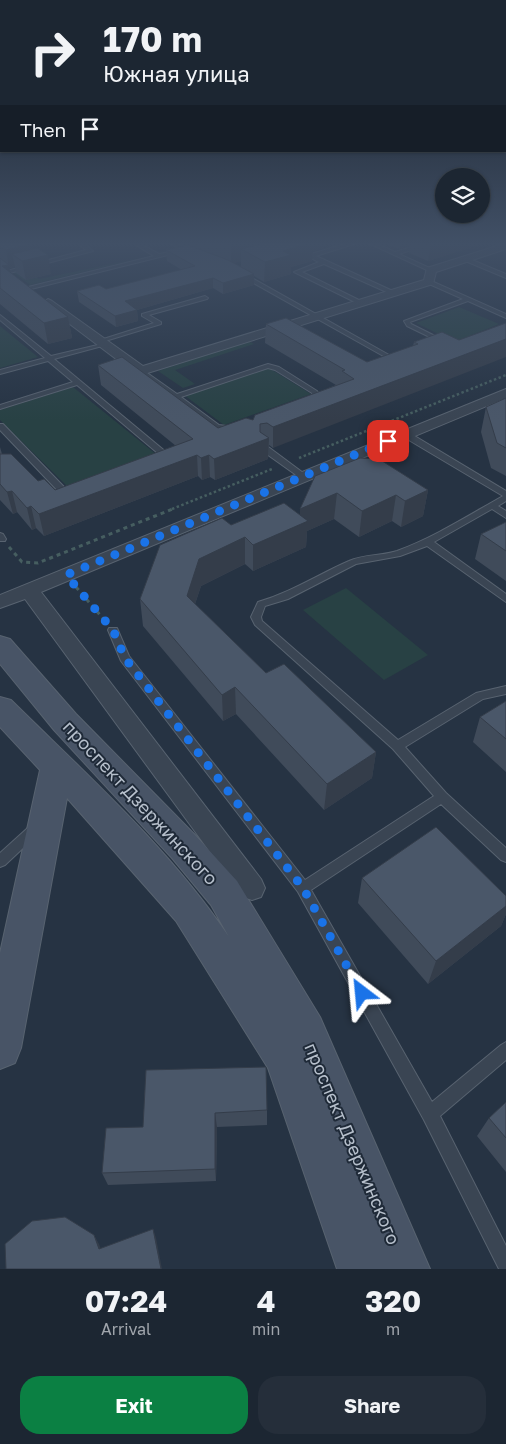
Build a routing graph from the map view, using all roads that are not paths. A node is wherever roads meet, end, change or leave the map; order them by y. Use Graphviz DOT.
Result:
graph roads {
  1 [pos="45,301"];
  2 [pos="193,301"];
  3 [pos="290,301"];
  4 [pos="358,301"];
  5 [pos="368,301"];
  6 [pos="462,301"];
  7 [pos="473,301"];
  8 [pos="362,303"];
  9 [pos="506,316"];
  10 [pos="318,317"];
  11 [pos="0,318"];
  12 [pos="102,342"];
  13 [pos="447,344"];
  14 [pos="49,359"];
  15 [pos="398,362"];
  16 [pos="141,371"];
  17 [pos="0,372"];
  18 [pos="78,383"];
  19 [pos="506,393"];
  20 [pos="176,397"];
  21 [pos="305,402"];
  22 [pos="0,407"];
  23 [pos="0,426"];
  24 [pos="236,427"];
  25 [pos="405,434"];
  26 [pos="264,448"];
  27 [pos="35,463"];
  28 [pos="26,466"];
  29 [pos="151,467"];
  30 [pos="302,475"];
  31 [pos="80,493"];
  32 [pos="506,496"];
  33 [pos="491,505"];
  34 [pos="506,514"];
  35 [pos="428,542"];
  36 [pos="29,590"];
  37 [pos="2,598"];
  38 [pos="506,599"];
  39 [pos="113,630"];
  40 [pos="0,646"];
  41 [pos="506,690"];
  42 [pos="0,708"];
  43 [pos="397,746"];
  44 [pos="69,778"];
  45 [pos="442,797"];
  46 [pos="48,816"];
  47 [pos="506,856"];
  48 [pos="0,861"];
  49 [pos="252,888"];
  50 [pos="303,888"];
  51 [pos="0,1048"];
  52 [pos="506,1050"];
  53 [pos="430,1114"];
  54 [pos="506,1265"];
  55 [pos="362,1269"];
  56 [pos="405,1269"];
  1 -- 12 [label="street"];
  2 -- 12 [label="lane"];
  3 -- 10 [label="lane"];
  4 -- 8 [label="lane"];
  5 -- 8 [label="street"];
  6 -- 13 [label="lane"];
  7 -- 9 [label="lane"];
  8 -- 10 [label="street"];
  10 -- 15 [label="lane"];
  10 -- 16 [label="street"];
  11 -- 14 [label="lane"];
  12 -- 14 [label="lane"];
  12 -- 16 [label="street"];
  14 -- 17 [label="lane"];
  14 -- 18 [label="lane"];
  16 -- 20 [label="lane"];
  18 -- 22 [label="lane"];
  18 -- 29 [label="lane"];
  19 -- 25 [label="street"];
  20 -- 21 [label="lane"];
  20 -- 24 [label="lane"];
  23 -- 27 [label="lane"];
  25 -- 30 [label="street"];
  25 -- 32 [label="lane"];
  26 -- 30 [label="lane"];
  27 -- 28 [label="lane"];
  27 -- 31 [label="lane"];
  30 -- 36 [label="street"];
  32 -- 33 [label="lane"];
  33 -- 34 [label="lane"];
  33 -- 35 [label="lane"];
  35 -- 38 [label="lane"];
  35 -- 43 [label="lane"];
  36 -- 37 [label="street"];
  36 -- 49 [label="street"];
  39 -- 50 [label="lane"];
  40 -- 56 [label="street, проспект Дзержинского"];
  41 -- 43 [label="lane"];
  42 -- 44 [label="street, проспект Дзержинского"];
  43 -- 45 [label="lane"];
  44 -- 46 [label="street"];
  44 -- 55 [label="street, проспект Дзержинского"];
  45 -- 47 [label="lane"];
  45 -- 50 [label="lane"];
  46 -- 48 [label="lane"];
  46 -- 51 [label="street"];
  50 -- 53 [label="lane"];
  52 -- 53 [label="lane"];
  53 -- 54 [label="lane"];
}
